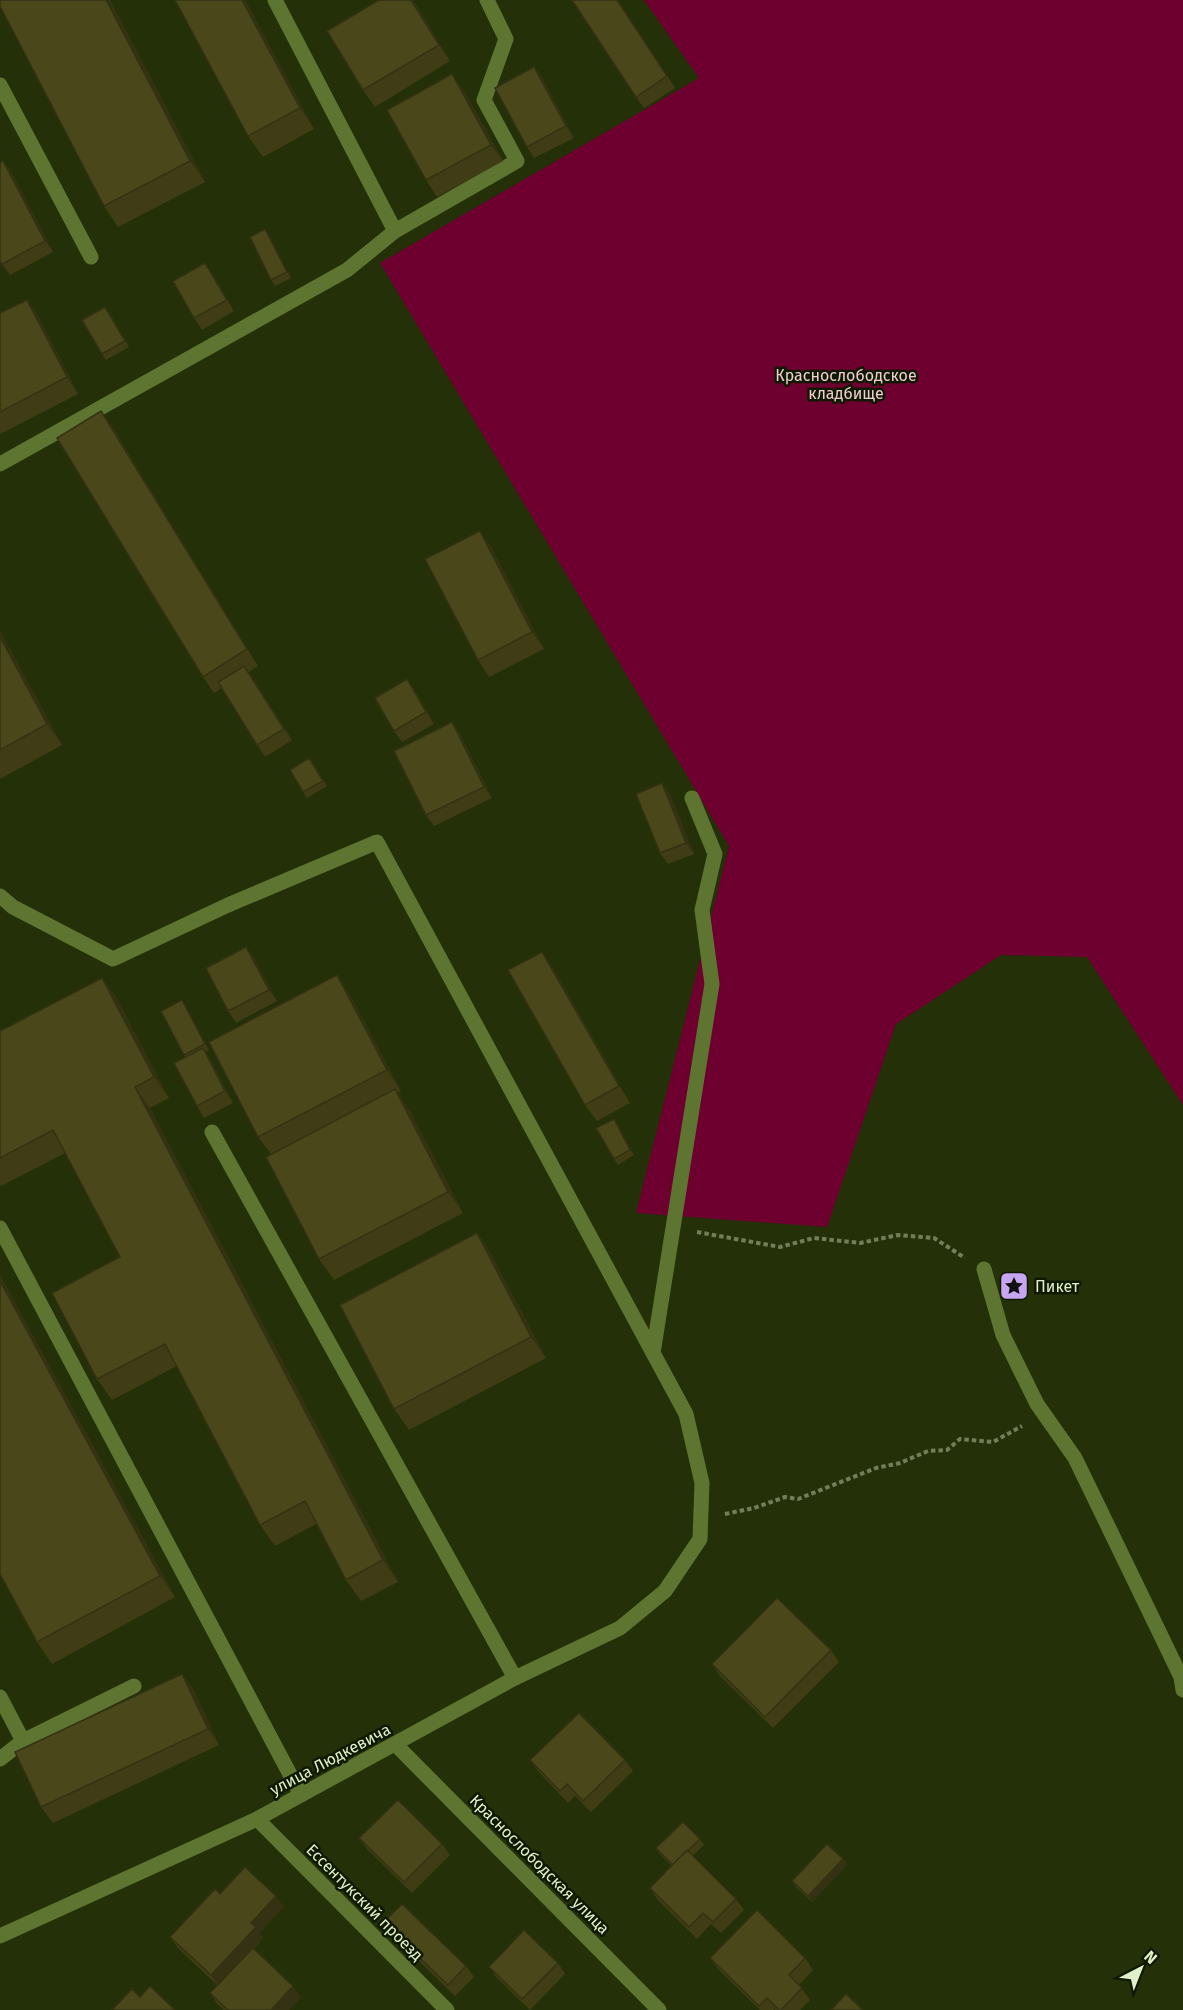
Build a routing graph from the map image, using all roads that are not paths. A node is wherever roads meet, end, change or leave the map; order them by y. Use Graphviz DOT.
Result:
graph roads {
  1 [pos="275,0"];
  2 [pos="487,0"];
  3 [pos="0,85"];
  4 [pos="395,231"];
  5 [pos="92,257"];
  6 [pos="0,464"];
  7 [pos="692,798"];
  8 [pos="0,896"];
  9 [pos="212,1132"];
  10 [pos="0,1228"];
  11 [pos="984,1269"];
  12 [pos="653,1353"];
  13 [pos="515,1678"];
  14 [pos="134,1686"];
  15 [pos="1183,1690"];
  16 [pos="0,1696"];
  17 [pos="23,1742"];
  18 [pos="395,1744"];
  19 [pos="0,1759"];
  20 [pos="301,1795"];
  21 [pos="256,1819"];
  22 [pos="0,1936"];
  23 [pos="447,2010"];
  24 [pos="659,2010"];
  1 -- 4 [label="street"];
  2 -- 4 [label="street"];
  3 -- 5 [label="street"];
  4 -- 6 [label="street"];
  7 -- 12 [label="street"];
  8 -- 12 [label="street, улица Людкевича"];
  9 -- 13 [label="street"];
  10 -- 20 [label="street"];
  11 -- 15 [label="street"];
  12 -- 13 [label="street, улица Людкевича"];
  13 -- 18 [label="street, улица Людкевича"];
  14 -- 17 [label="street"];
  16 -- 17 [label="street"];
  17 -- 19 [label="street"];
  18 -- 20 [label="street, улица Людкевича"];
  18 -- 24 [label="street, Краснослободская улица"];
  20 -- 21 [label="street, улица Людкевича"];
  21 -- 22 [label="street, улица Людкевича"];
  21 -- 23 [label="street, Ессентукский проезд"];
}
